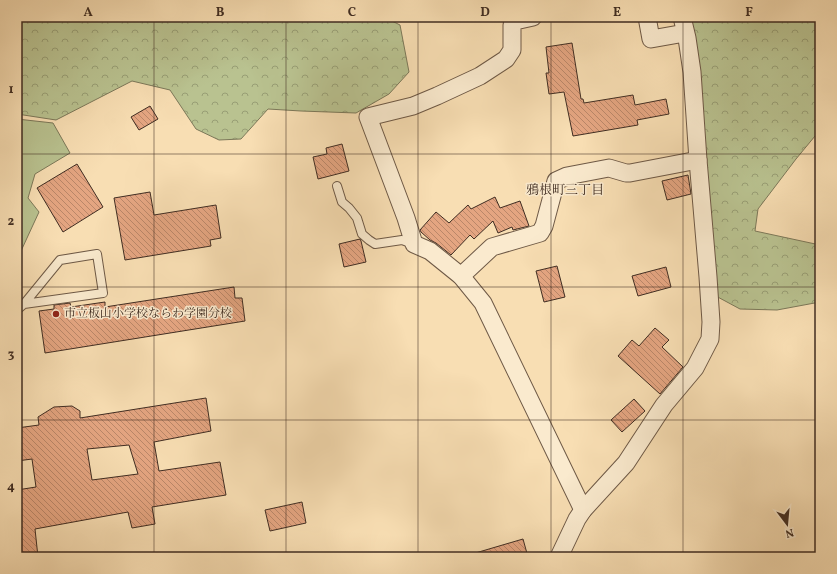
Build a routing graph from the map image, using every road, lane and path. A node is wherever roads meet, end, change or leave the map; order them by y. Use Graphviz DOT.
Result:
graph roads {
  1 [pos="533,17"];
  2 [pos="647,17"];
  3 [pos="684,25"];
  4 [pos="698,160"];
  5 [pos="337,186"];
  6 [pos="414,244"];
  7 [pos="461,276"];
  8 [pos="24,304"];
  9 [pos="17,310"];
  10 [pos="583,510"];
  11 [pos="559,557"];
  1 -- 6 [label="street"];
  2 -- 3 [label="street"];
  3 -- 4 [label="street"];
  4 -- 7 [label="street"];
  4 -- 10 [label="street"];
  5 -- 6 [label="lane"];
  6 -- 7 [label="street"];
  7 -- 10 [label="street"];
  8 -- 8 [label="lane"];
  8 -- 9 [label="lane"];
  10 -- 11 [label="street"];
}
